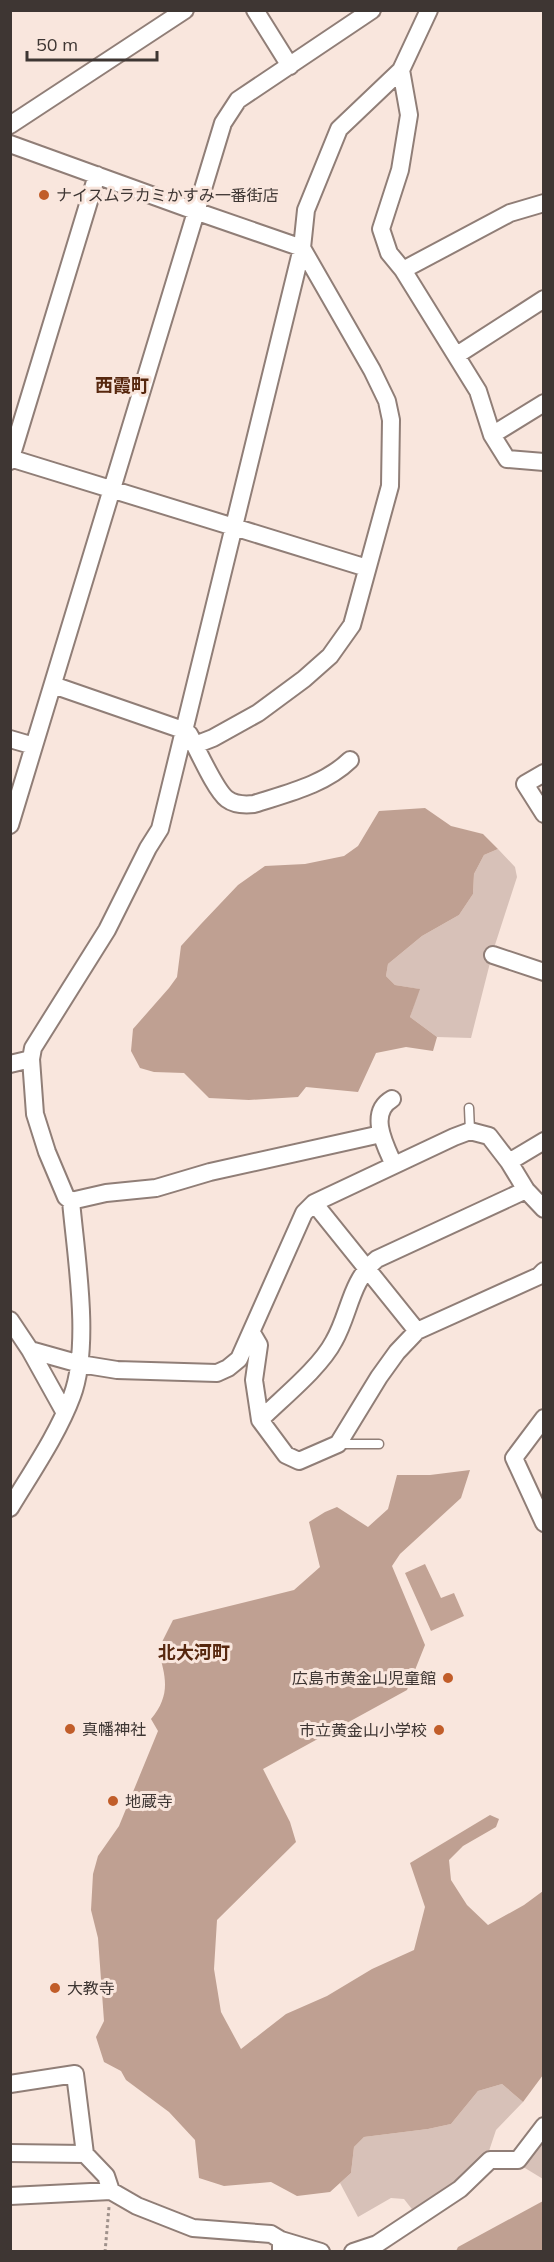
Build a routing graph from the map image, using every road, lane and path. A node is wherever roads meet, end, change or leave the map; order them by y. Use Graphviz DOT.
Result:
graph roads {
  1 [pos="184,10"];
  2 [pos="255,10"];
  3 [pos="372,10"];
  4 [pos="429,10"];
  5 [pos="290,66"];
  6 [pos="401,70"];
  7 [pos="10,125"];
  8 [pos="10,144"];
  9 [pos="97,175"];
  10 [pos="543,203"];
  11 [pos="198,212"];
  12 [pos="302,248"];
  13 [pos="403,270"];
  14 [pos="543,299"];
  15 [pos="457,355"];
  16 [pos="543,403"];
  17 [pos="492,435"];
  18 [pos="11,459"];
  19 [pos="543,462"];
  20 [pos="112,490"];
  21 [pos="234,527"];
  22 [pos="367,568"];
  23 [pos="53,684"];
  24 [pos="183,730"];
  25 [pos="10,739"];
  26 [pos="195,745"];
  27 [pos="34,746"];
  28 [pos="350,760"];
  29 [pos="543,773"];
  30 [pos="543,814"];
  31 [pos="10,825"];
  32 [pos="493,955"];
  33 [pos="543,972"];
  34 [pos="31,1059"];
  35 [pos="10,1064"];
  36 [pos="392,1099"];
  37 [pos="469,1108"];
  38 [pos="470,1131"];
  39 [pos="381,1134"];
  40 [pos="543,1141"];
  41 [pos="509,1162"];
  42 [pos="394,1165"];
  43 [pos="526,1190"];
  44 [pos="71,1201"];
  45 [pos="314,1203"];
  46 [pos="543,1209"];
  47 [pos="367,1267"];
  48 [pos="543,1271"];
  49 [pos="10,1320"];
  50 [pos="417,1331"];
  51 [pos="252,1333"];
  52 [pos="30,1350"];
  53 [pos="80,1364"];
  54 [pos="65,1413"];
  55 [pos="543,1418"];
  56 [pos="260,1420"];
  57 [pos="338,1444"];
  58 [pos="379,1444"];
  59 [pos="17,1485"];
  60 [pos="10,1508"];
  61 [pos="543,1523"];
  62 [pos="10,2084"];
  63 [pos="543,2126"];
  64 [pos="10,2153"];
  65 [pos="85,2154"];
  66 [pos="111,2191"];
  67 [pos="10,2196"];
  68 [pos="281,2246"];
  69 [pos="365,2250"];
  70 [pos="105,2252"];
  71 [pos="321,2252"];
  1 -- 7 [label="street"];
  2 -- 5 [label="street"];
  3 -- 5 [label="street"];
  4 -- 6 [label="street"];
  5 -- 11 [label="street"];
  6 -- 12 [label="street"];
  6 -- 13 [label="street"];
  8 -- 9 [label="street"];
  9 -- 11 [label="street"];
  9 -- 18 [label="street"];
  10 -- 13 [label="street"];
  11 -- 12 [label="street"];
  11 -- 20 [label="street"];
  12 -- 21 [label="street"];
  12 -- 22 [label="street"];
  13 -- 15 [label="street"];
  14 -- 15 [label="street"];
  15 -- 17 [label="street"];
  16 -- 17 [label="street"];
  17 -- 19 [label="street"];
  18 -- 20 [label="street"];
  20 -- 21 [label="street"];
  20 -- 23 [label="street"];
  21 -- 22 [label="street"];
  21 -- 24 [label="street"];
  22 -- 26 [label="street"];
  23 -- 24 [label="street"];
  23 -- 27 [label="street"];
  24 -- 26 [label="street"];
  24 -- 34 [label="street"];
  25 -- 27 [label="street"];
  26 -- 28 [label="street"];
  27 -- 31 [label="street"];
  29 -- 30 [label="street"];
  32 -- 33 [label="street"];
  34 -- 35 [label="street"];
  34 -- 44 [label="street"];
  36 -- 39 [label="street"];
  37 -- 38 [label="lane"];
  38 -- 41 [label="street"];
  38 -- 42 [label="street"];
  39 -- 42 [label="street"];
  39 -- 44 [label="street"];
  40 -- 41 [label="street"];
  41 -- 43 [label="street"];
  42 -- 45 [label="street"];
  43 -- 46 [label="street"];
  43 -- 47 [label="street"];
  44 -- 53 [label="street"];
  45 -- 47 [label="street"];
  45 -- 51 [label="street"];
  47 -- 50 [label="street"];
  47 -- 56 [label="street"];
  48 -- 50 [label="street"];
  49 -- 52 [label="street"];
  50 -- 57 [label="street"];
  51 -- 53 [label="street"];
  51 -- 56 [label="street"];
  52 -- 53 [label="street"];
  52 -- 54 [label="street"];
  53 -- 54 [label="street"];
  54 -- 59 [label="street"];
  55 -- 61 [label="street"];
  56 -- 57 [label="street"];
  57 -- 58 [label="lane"];
  59 -- 60 [label="street"];
  62 -- 65 [label="street"];
  63 -- 69 [label="street"];
  64 -- 65 [label="street"];
  65 -- 66 [label="street"];
  66 -- 67 [label="street"];
  66 -- 68 [label="street"];
  66 -- 70 [label="path"];
  68 -- 71 [label="street"];
}
